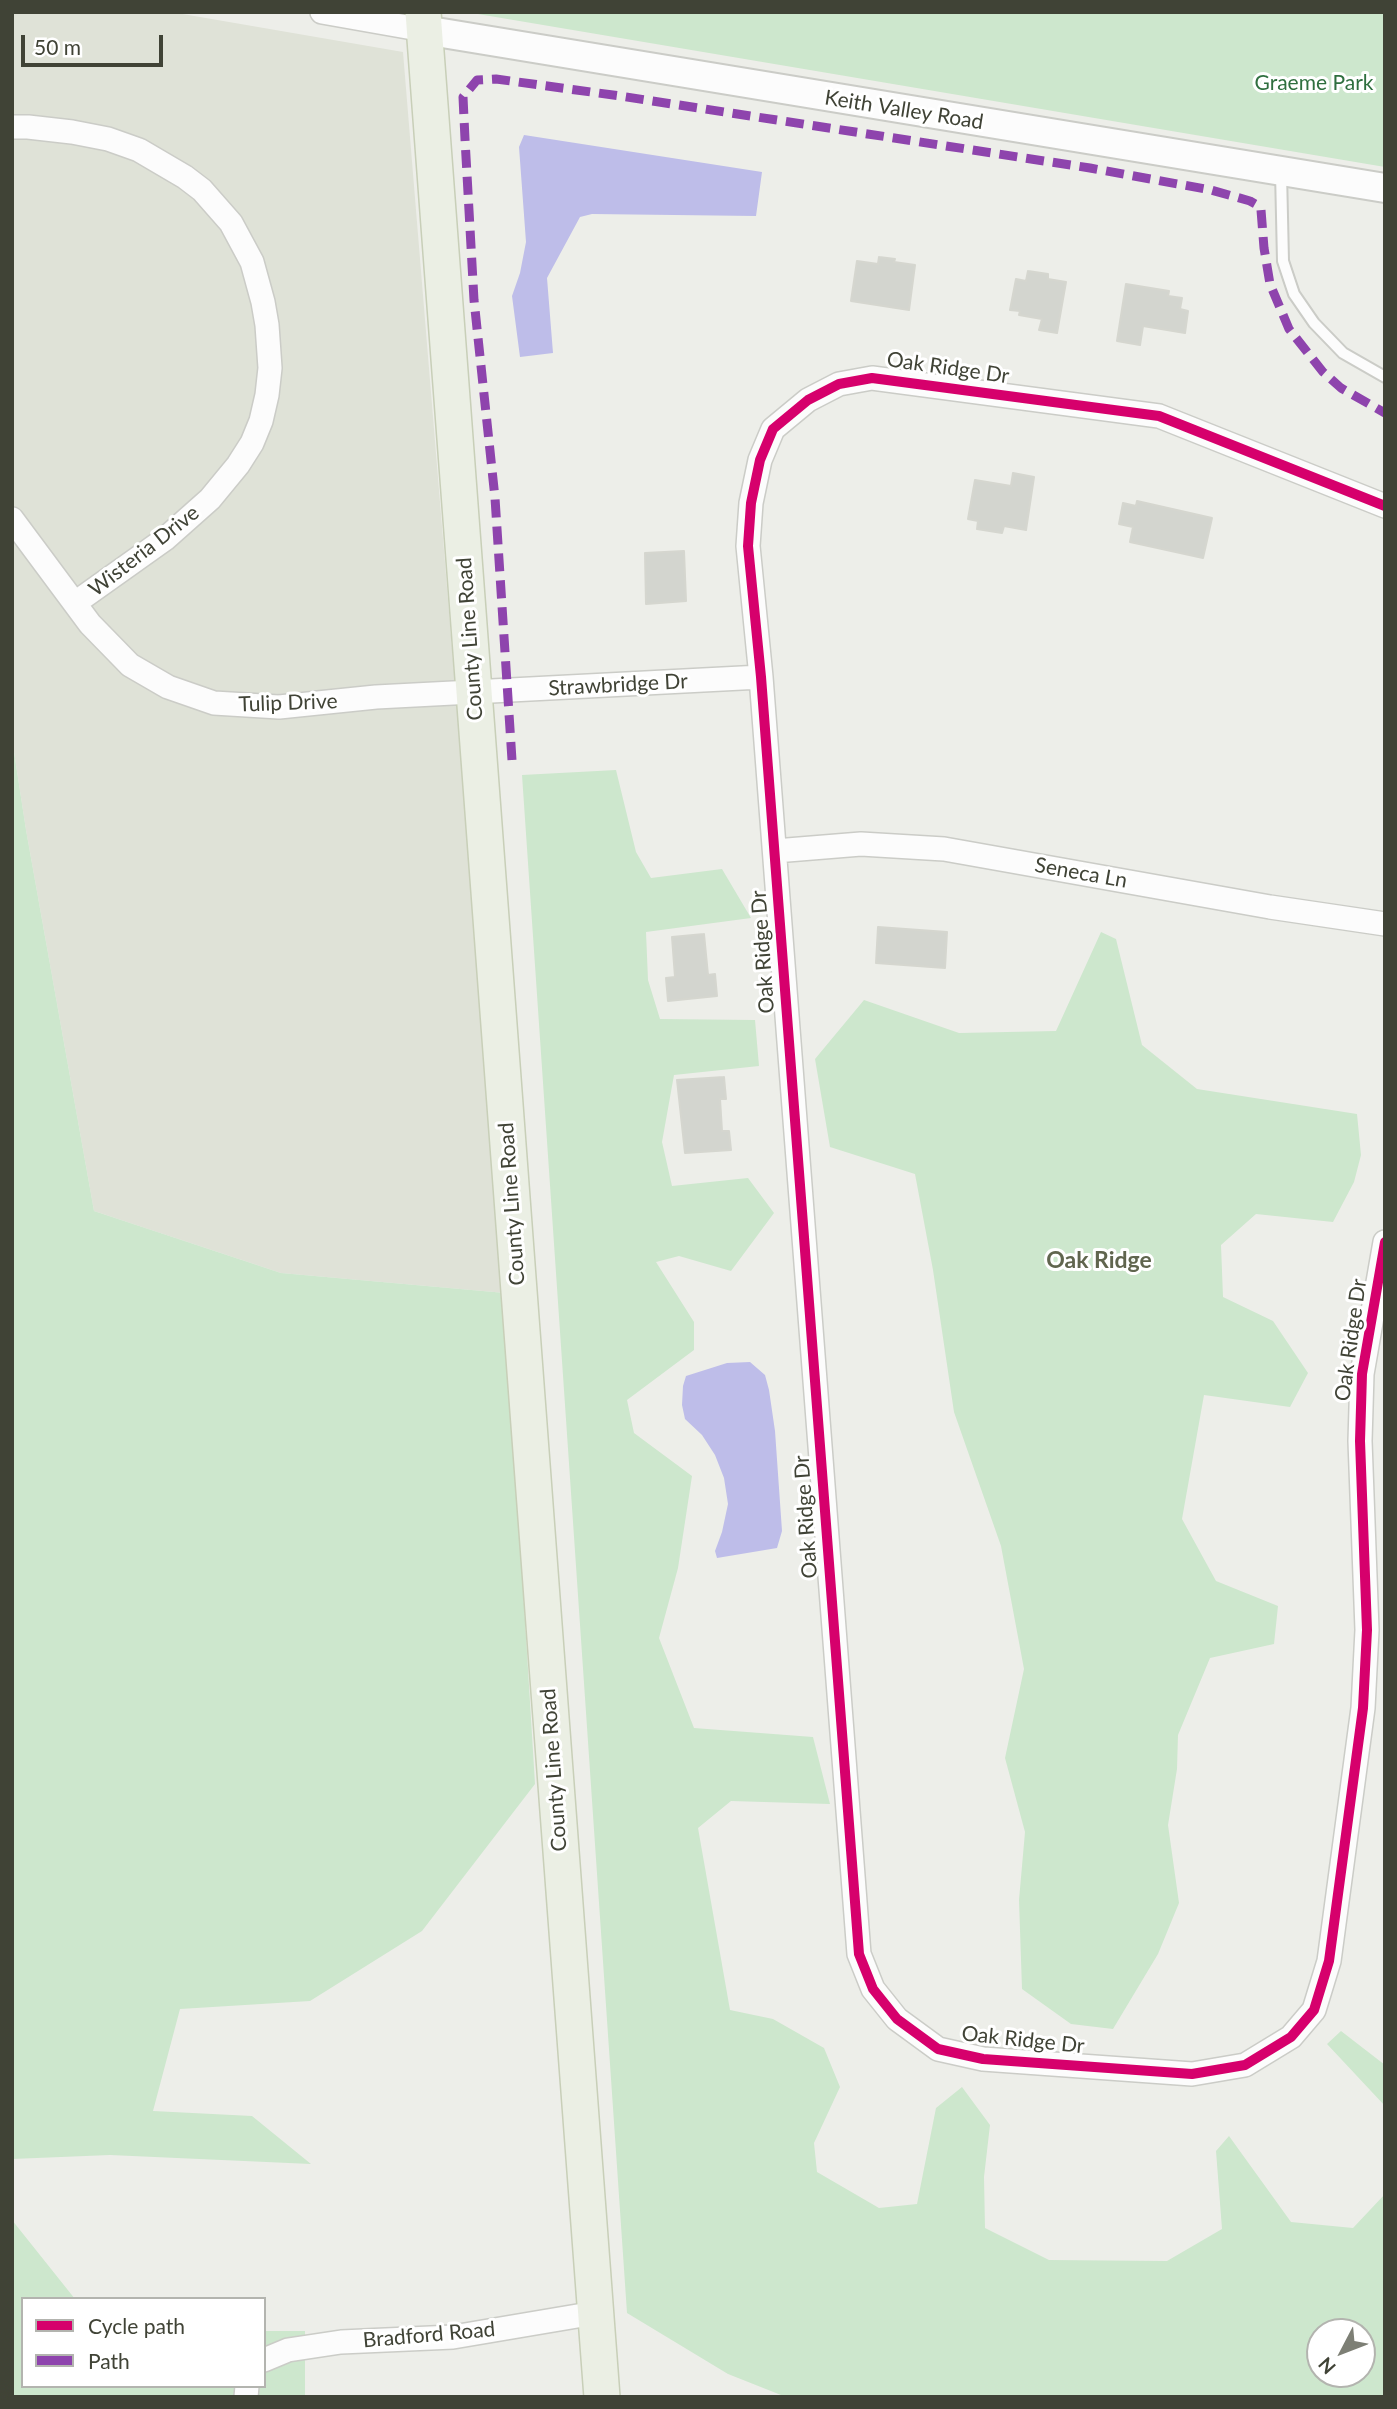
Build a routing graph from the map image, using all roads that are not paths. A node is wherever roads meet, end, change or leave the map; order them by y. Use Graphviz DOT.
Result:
graph roads {
  1 [pos="322,12"];
  2 [pos="423,21"];
  3 [pos="12,128"];
  4 [pos="1281,172"];
  5 [pos="1385,188"];
  6 [pos="1385,377"];
  7 [pos="1385,506"];
  8 [pos="12,519"];
  9 [pos="75,603"];
  10 [pos="761,677"];
  11 [pos="474,694"];
  12 [pos="775,851"];
  13 [pos="1385,924"];
  14 [pos="1385,1242"];
  15 [pos="595,2313"];
  16 [pos="266,2359"];
  17 [pos="602,2397"];
  1 -- 2 [label="street"];
  2 -- 4 [label="street, Keith Valley Road"];
  2 -- 11 [label="main road, County Line Road"];
  3 -- 9 [label="street, Wisteria Drive"];
  4 -- 5 [label="street, Keith Valley Road"];
  4 -- 6 [label="lane"];
  7 -- 10 [label="street, Oak Ridge Dr"];
  8 -- 9 [label="street, Tulip Drive"];
  9 -- 11 [label="street, Tulip Drive"];
  10 -- 11 [label="street, Strawbridge Dr"];
  10 -- 12 [label="street, Oak Ridge Dr"];
  11 -- 15 [label="main road, County Line Road"];
  12 -- 13 [label="street, Seneca Ln"];
  12 -- 14 [label="street, Oak Ridge Dr"];
  15 -- 16 [label="street, Bradford Road"];
  15 -- 17 [label="main road, County Line Road"];
}
